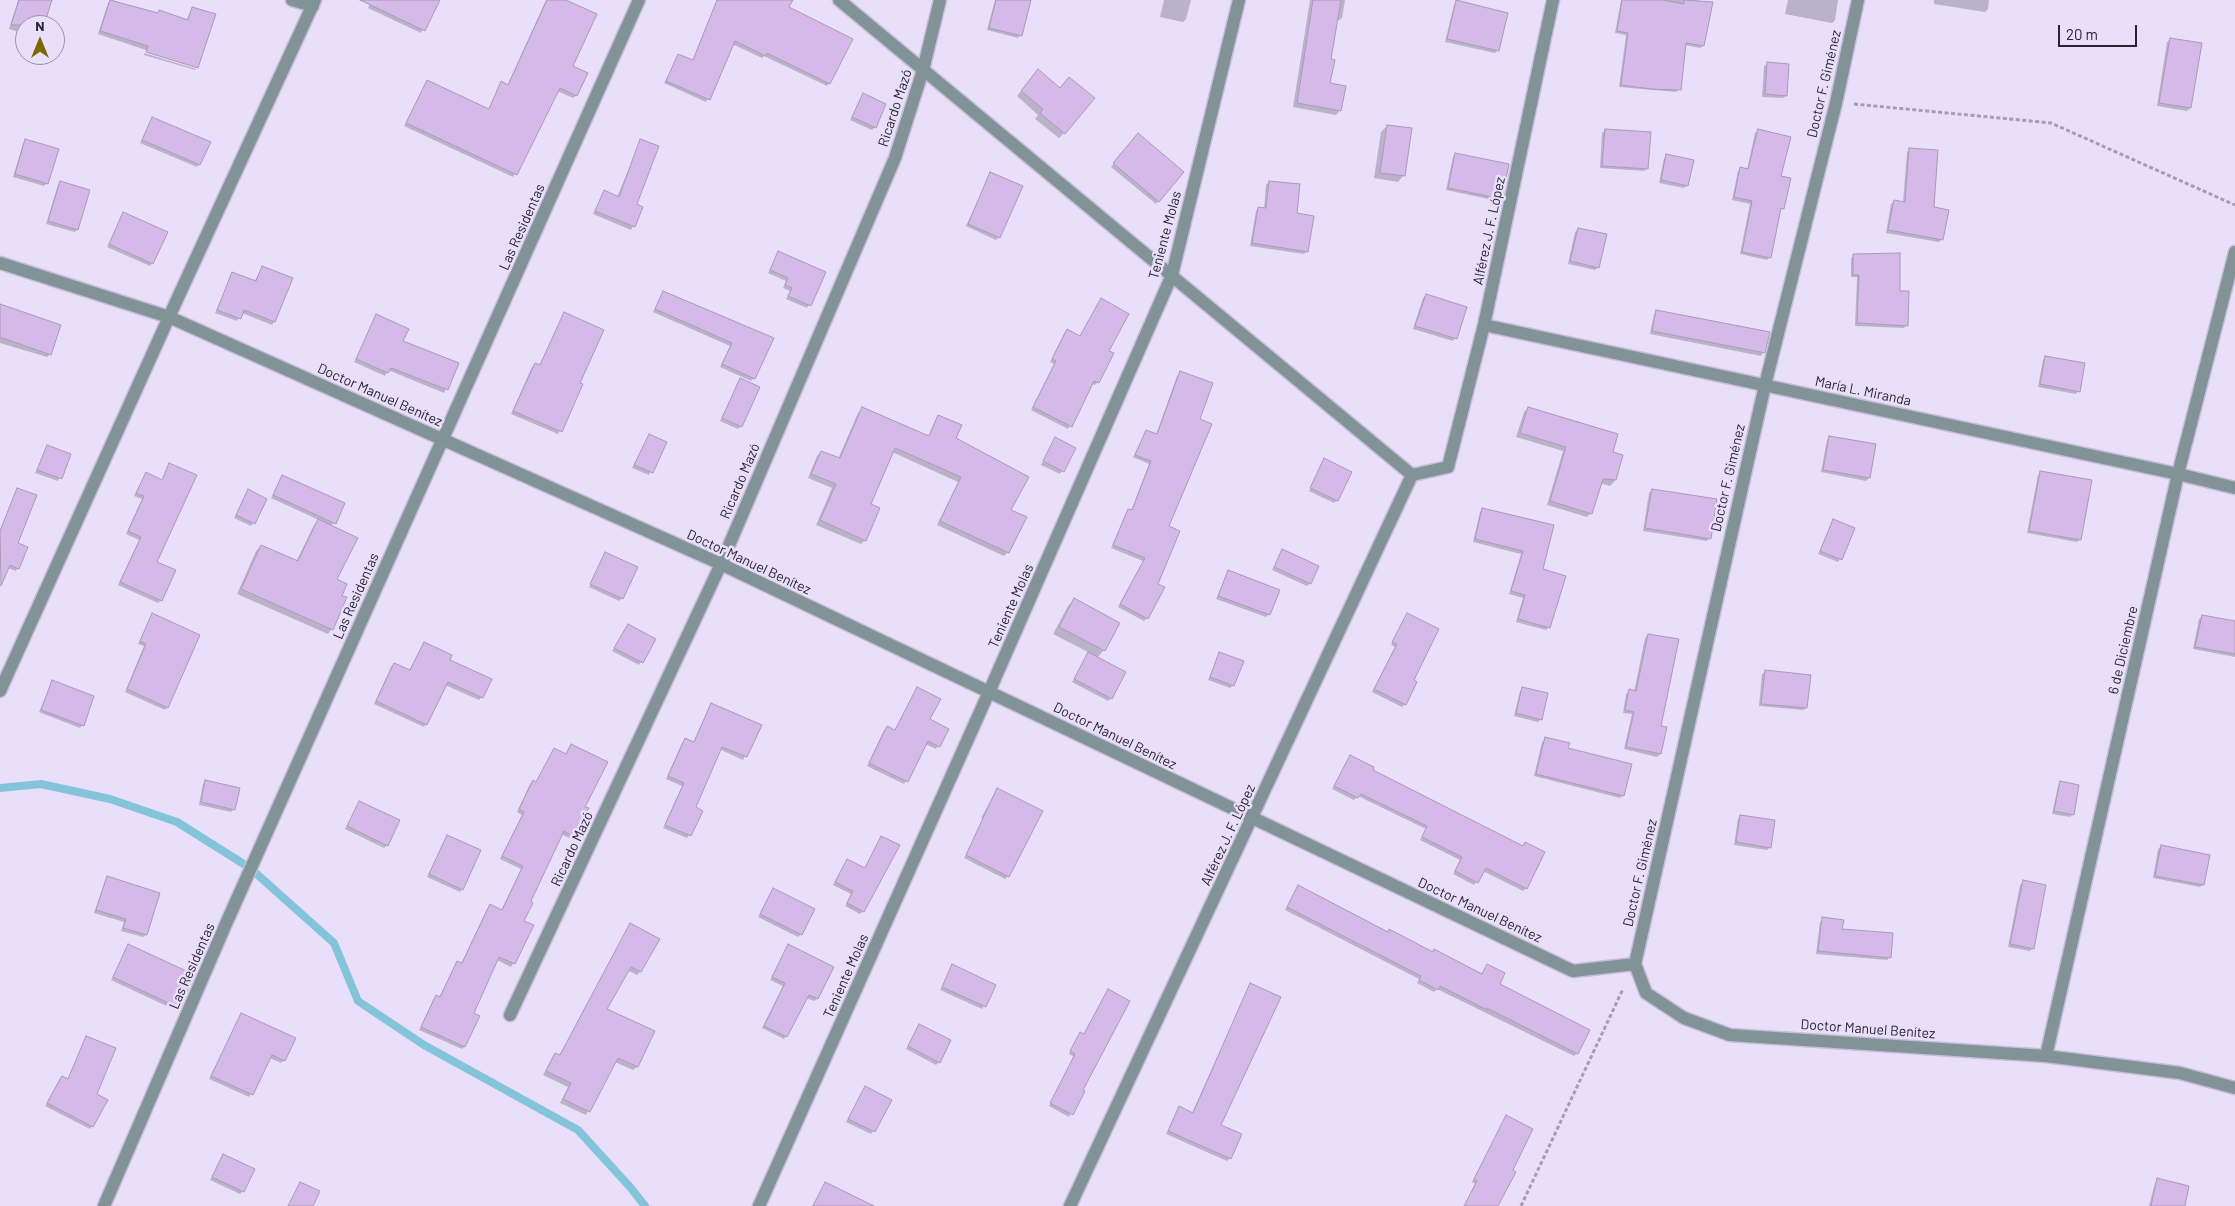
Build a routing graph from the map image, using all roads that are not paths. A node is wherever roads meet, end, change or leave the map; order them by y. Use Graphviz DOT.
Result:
graph roads {
  1 [pos="292,0"];
  2 [pos="639,0"];
  3 [pos="839,0"];
  4 [pos="940,0"];
  5 [pos="1239,0"];
  6 [pos="1553,0"];
  7 [pos="1858,0"];
  8 [pos="314,3"];
  9 [pos="924,70"];
  10 [pos="2235,252"];
  11 [pos="0,263"];
  12 [pos="1172,275"];
  13 [pos="169,317"];
  14 [pos="1484,325"];
  15 [pos="1765,385"];
  16 [pos="443,440"];
  17 [pos="2178,474"];
  18 [pos="1412,476"];
  19 [pos="2235,488"];
  20 [pos="721,564"];
  21 [pos="0,691"];
  22 [pos="989,692"];
  23 [pos="1252,819"];
  24 [pos="1635,964"];
  25 [pos="510,1016"];
  26 [pos="2046,1056"];
  27 [pos="2235,1088"];
  28 [pos="104,1206"];
  29 [pos="759,1206"];
  30 [pos="1070,1206"];
  1 -- 8 [label="street"];
  2 -- 16 [label="street, Las Residentas"];
  3 -- 9 [label="street"];
  4 -- 9 [label="street, Ricardo Mazó"];
  5 -- 12 [label="street, Teniente Molas"];
  6 -- 14 [label="street, Alférez J. F. López"];
  7 -- 15 [label="street, Doctor F. Giménez"];
  8 -- 13 [label="street"];
  9 -- 12 [label="street"];
  9 -- 20 [label="street, Ricardo Mazó"];
  10 -- 17 [label="street, 6 de Diciembre"];
  11 -- 13 [label="street, Doctor Manuel Benítez"];
  12 -- 18 [label="street"];
  12 -- 22 [label="street, Teniente Molas"];
  13 -- 16 [label="street, Doctor Manuel Benítez"];
  13 -- 21 [label="street"];
  14 -- 15 [label="street, María L. Miranda"];
  14 -- 18 [label="street, Alférez J. F. López"];
  15 -- 17 [label="street, María L. Miranda"];
  15 -- 24 [label="street, Doctor F. Giménez"];
  16 -- 20 [label="street, Doctor Manuel Benítez"];
  16 -- 28 [label="street, Las Residentas"];
  17 -- 19 [label="street, María L. Miranda"];
  17 -- 26 [label="street, 6 de Diciembre"];
  18 -- 23 [label="street, Alférez J. F. López"];
  20 -- 22 [label="street, Doctor Manuel Benítez"];
  20 -- 25 [label="street, Ricardo Mazó"];
  22 -- 23 [label="street, Doctor Manuel Benítez"];
  22 -- 29 [label="street, Teniente Molas"];
  23 -- 24 [label="street, Doctor Manuel Benítez"];
  23 -- 30 [label="street, Alférez J. F. López"];
  24 -- 26 [label="street, Doctor Manuel Benítez"];
  26 -- 27 [label="street, Doctor Manuel Benítez"];
}
